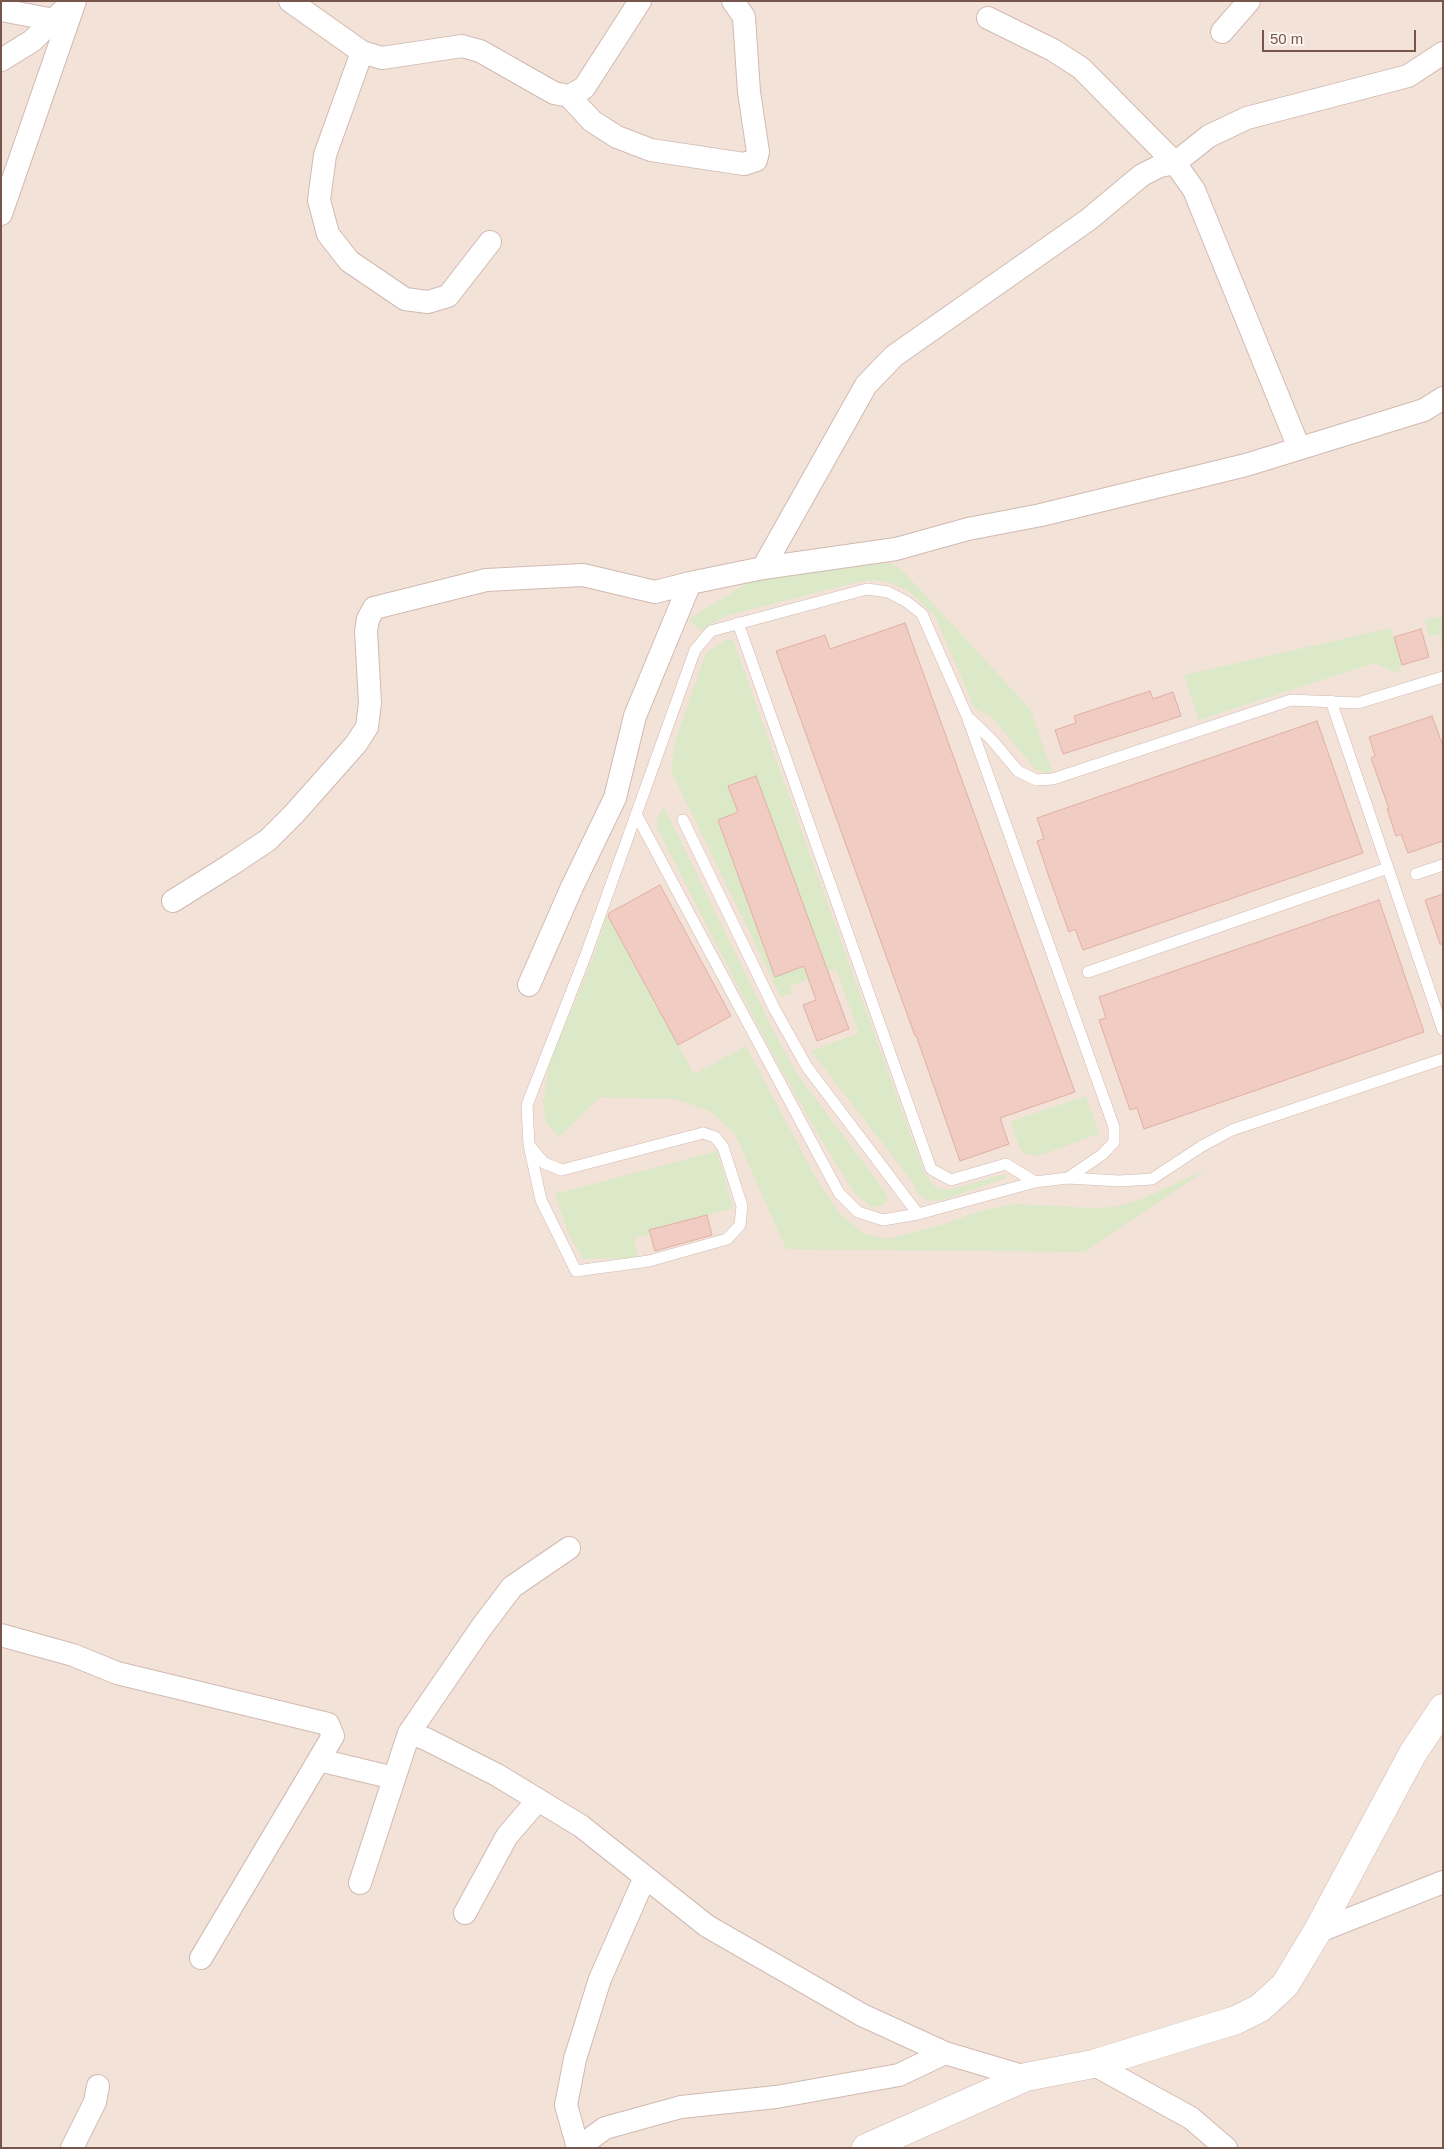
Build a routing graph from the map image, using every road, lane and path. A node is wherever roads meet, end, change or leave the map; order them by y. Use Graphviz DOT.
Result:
graph roads {
  1 [pos="74,1"];
  2 [pos="290,1"];
  3 [pos="640,1"];
  4 [pos="733,1"];
  5 [pos="1249,1"];
  6 [pos="1,10"];
  7 [pos="988,18"];
  8 [pos="54,20"];
  9 [pos="1222,32"];
  10 [pos="362,52"];
  11 [pos="1443,53"];
  12 [pos="1,60"];
  13 [pos="569,96"];
  14 [pos="1175,163"];
  15 [pos="1,214"];
  16 [pos="490,242"];
  17 [pos="1443,398"];
  18 [pos="1299,448"];
  19 [pos="763,568"];
  20 [pos="690,582"];
  21 [pos="738,623"];
  22 [pos="1443,677"];
  23 [pos="1331,700"];
  24 [pos="967,716"];
  25 [pos="636,814"];
  26 [pos="683,820"];
  27 [pos="1443,865"];
  28 [pos="1388,868"];
  29 [pos="1416,874"];
  30 [pos="172,901"];
  31 [pos="1088,972"];
  32 [pos="528,985"];
  33 [pos="1443,1030"];
  34 [pos="1443,1059"];
  35 [pos="529,1145"];
  36 [pos="1068,1178"];
  37 [pos="1035,1182"];
  38 [pos="918,1214"];
  39 [pos="569,1548"];
  40 [pos="1,1635"];
  41 [pos="1443,1708"];
  42 [pos="409,1733"];
  43 [pos="319,1760"];
  44 [pos="394,1778"];
  45 [pos="538,1800"];
  46 [pos="645,1877"];
  47 [pos="1443,1882"];
  48 [pos="360,1883"];
  49 [pos="465,1912"];
  50 [pos="1317,1932"];
  51 [pos="202,1958"];
  52 [pos="945,2053"];
  53 [pos="1093,2064"];
  54 [pos="1026,2077"];
  55 [pos="98,2086"];
  56 [pos="72,2148"];
  57 [pos="866,2148"];
  58 [pos="1226,2148"];
  1 -- 8 [label="street"];
  1 -- 15 [label="street"];
  2 -- 10 [label="street"];
  3 -- 13 [label="street"];
  4 -- 13 [label="street"];
  5 -- 9 [label="street"];
  6 -- 8 [label="street"];
  7 -- 14 [label="street"];
  8 -- 12 [label="street"];
  10 -- 13 [label="street"];
  10 -- 16 [label="street"];
  11 -- 14 [label="street"];
  14 -- 18 [label="street"];
  14 -- 19 [label="street"];
  17 -- 18 [label="street"];
  18 -- 19 [label="street"];
  19 -- 20 [label="street"];
  20 -- 30 [label="street"];
  20 -- 32 [label="street"];
  21 -- 24 [label="lane"];
  21 -- 25 [label="lane"];
  21 -- 37 [label="lane"];
  22 -- 23 [label="lane"];
  23 -- 24 [label="lane"];
  23 -- 28 [label="lane"];
  24 -- 36 [label="lane"];
  25 -- 35 [label="lane"];
  25 -- 38 [label="lane"];
  26 -- 38 [label="lane"];
  27 -- 29 [label="lane"];
  28 -- 31 [label="lane"];
  28 -- 33 [label="lane"];
  34 -- 36 [label="lane"];
  35 -- 35 [label="lane"];
  36 -- 37 [label="lane"];
  37 -- 38 [label="lane"];
  39 -- 42 [label="street"];
  40 -- 43 [label="street"];
  41 -- 50 [label="street"];
  42 -- 44 [label="street"];
  42 -- 45 [label="street"];
  43 -- 44 [label="street"];
  43 -- 51 [label="street"];
  44 -- 48 [label="street"];
  45 -- 46 [label="street"];
  45 -- 49 [label="street"];
  46 -- 52 [label="street"];
  46 -- 52 [label="street"];
  47 -- 50 [label="street"];
  50 -- 53 [label="street"];
  52 -- 54 [label="street"];
  53 -- 54 [label="street"];
  53 -- 58 [label="street"];
  54 -- 57 [label="street"];
  55 -- 56 [label="street"];
}
